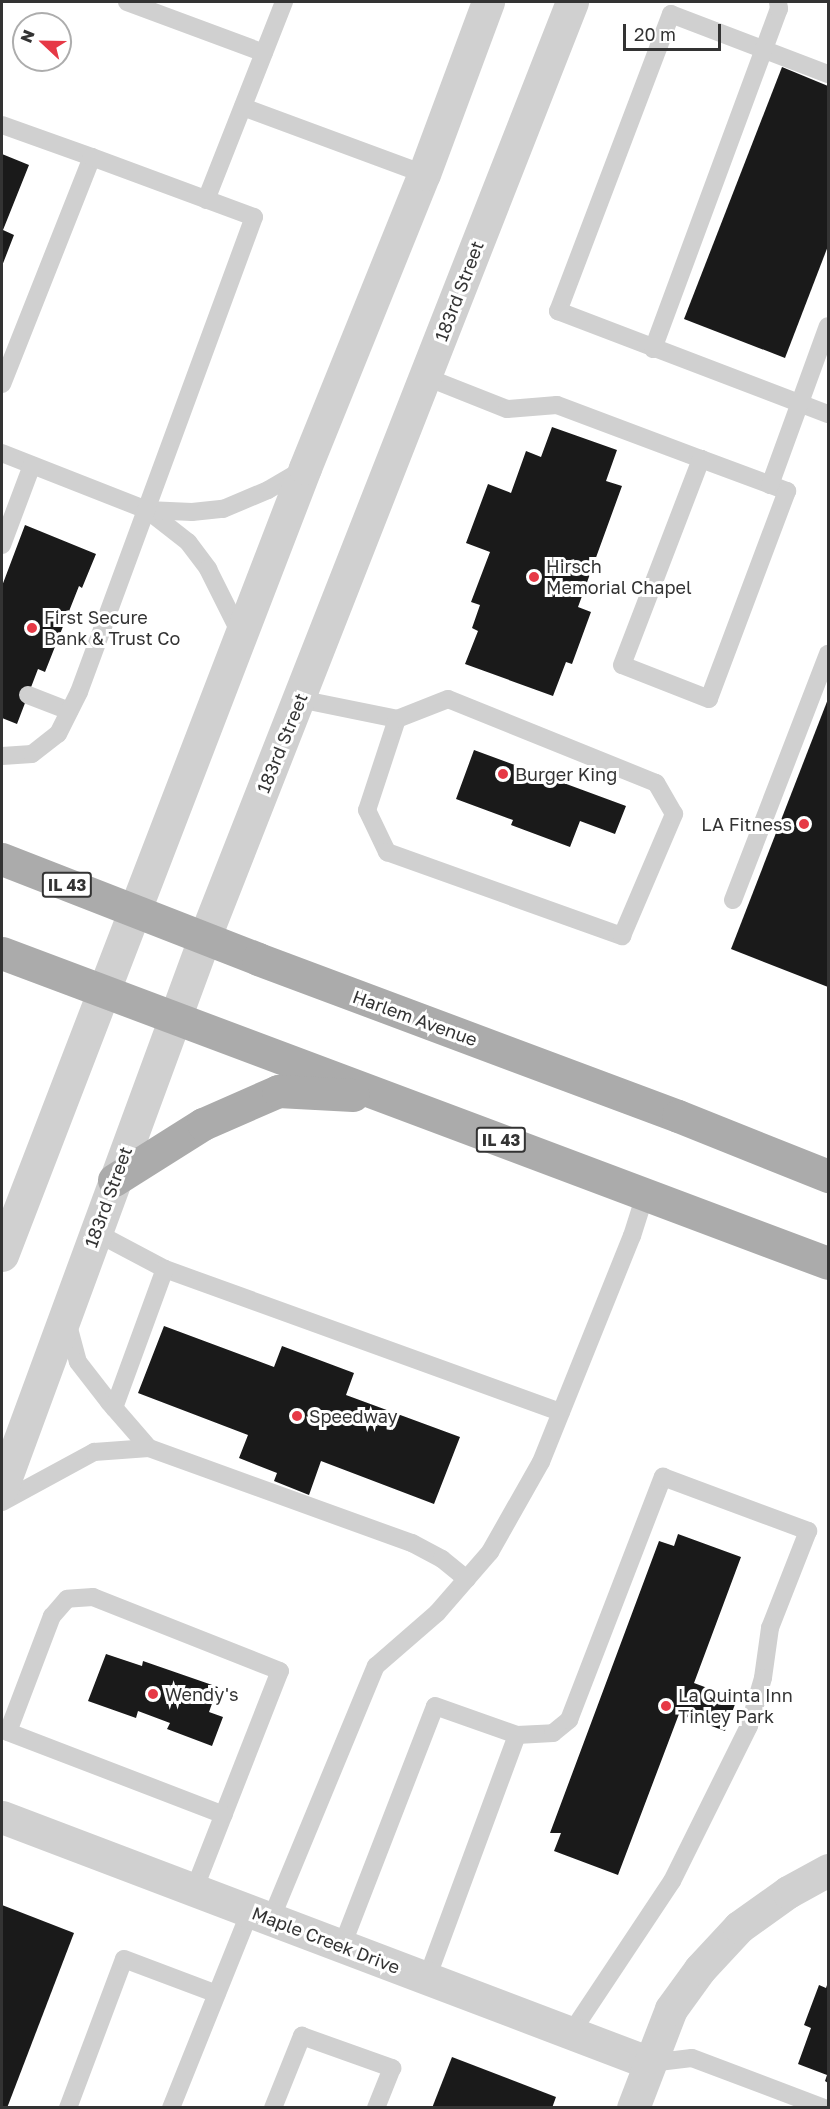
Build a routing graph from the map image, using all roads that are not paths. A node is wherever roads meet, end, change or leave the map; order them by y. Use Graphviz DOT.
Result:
graph roads {
  1 [pos="127,2"];
  2 [pos="284,2"];
  3 [pos="488,2"];
  4 [pos="572,2"];
  5 [pos="783,4"];
  6 [pos="764,49"];
  7 [pos="264,53"];
  8 [pos="828,74"];
  9 [pos="243,107"];
  10 [pos="2,125"];
  11 [pos="92,158"];
  12 [pos="424,174"];
  13 [pos="207,200"];
  14 [pos="828,326"];
  15 [pos="652,349"];
  16 [pos="426,377"];
  17 [pos="2,384"];
  18 [pos="800,404"];
  19 [pos="828,414"];
  20 [pos="2,453"];
  21 [pos="701,459"];
  22 [pos="32,465"];
  23 [pos="305,468"];
  24 [pos="770,485"];
  25 [pos="147,510"];
  26 [pos="2,545"];
  27 [pos="242,636"];
  28 [pos="828,654"];
  29 [pos="28,696"];
  30 [pos="300,699"];
  31 [pos="69,711"];
  32 [pos="398,719"];
  33 [pos="2,756"];
  34 [pos="2,859"];
  35 [pos="733,900"];
  36 [pos="133,911"];
  37 [pos="204,939"];
  38 [pos="2,952"];
  39 [pos="101,991"];
  40 [pos="174,1019"];
  41 [pos="382,1095"];
  42 [pos="828,1176"];
  43 [pos="114,1180"];
  44 [pos="645,1195"];
  45 [pos="95,1232"];
  46 [pos="2,1255"];
  47 [pos="828,1263"];
  48 [pos="165,1269"];
  49 [pos="65,1315"];
  50 [pos="114,1408"];
  51 [pos="561,1412"];
  52 [pos="149,1448"];
  53 [pos="2,1488"];
  54 [pos="2,1502"];
  55 [pos="467,1579"];
  56 [pos="517,1735"];
  57 [pos="5,1740"];
  58 [pos="224,1815"];
  59 [pos="2,1817"];
  60 [pos="828,1870"];
  61 [pos="194,1890"];
  62 [pos="261,1915"];
  63 [pos="342,1946"];
  64 [pos="427,1978"];
  65 [pos="217,1994"];
  66 [pos="571,2033"];
  67 [pos="650,2063"];
  68 [pos="68,2108"];
  69 [pos="171,2108"];
  70 [pos="273,2108"];
  71 [pos="376,2108"];
  72 [pos="633,2108"];
  73 [pos="824,2108"];
  1 -- 7 [label="lane"];
  2 -- 7 [label="lane"];
  3 -- 12 [label="street"];
  4 -- 16 [label="street, 183rd Street"];
  5 -- 6 [label="lane"];
  6 -- 8 [label="lane"];
  6 -- 15 [label="lane"];
  6 -- 15 [label="lane"];
  7 -- 9 [label="lane"];
  9 -- 12 [label="lane"];
  9 -- 13 [label="lane"];
  10 -- 11 [label="lane"];
  11 -- 13 [label="lane"];
  11 -- 17 [label="lane"];
  12 -- 23 [label="street"];
  13 -- 25 [label="lane"];
  14 -- 18 [label="lane"];
  15 -- 18 [label="lane"];
  16 -- 21 [label="lane"];
  16 -- 30 [label="street, 183rd Street"];
  18 -- 19 [label="lane"];
  18 -- 24 [label="lane"];
  20 -- 22 [label="lane"];
  21 -- 24 [label="lane"];
  21 -- 24 [label="lane"];
  22 -- 25 [label="lane"];
  22 -- 26 [label="lane"];
  23 -- 25 [label="lane"];
  23 -- 27 [label="street"];
  25 -- 27 [label="lane"];
  25 -- 31 [label="lane"];
  27 -- 36 [label="street"];
  28 -- 35 [label="lane"];
  29 -- 31 [label="lane"];
  30 -- 32 [label="lane"];
  30 -- 37 [label="street, 183rd Street"];
  31 -- 33 [label="lane"];
  32 -- 32 [label="lane"];
  34 -- 36 [label="main road, Harlem Avenue / IL 43"];
  36 -- 37 [label="main road, Harlem Avenue / IL 43"];
  36 -- 39 [label="street"];
  37 -- 40 [label="street, 183rd Street"];
  37 -- 42 [label="main road, Harlem Avenue / IL 43"];
  38 -- 39 [label="main road, IL 43"];
  39 -- 40 [label="main road, IL 43"];
  39 -- 46 [label="street"];
  40 -- 41 [label="main road, IL 43"];
  40 -- 43 [label="street, 183rd Street"];
  41 -- 43 [label="main road"];
  41 -- 44 [label="main road, IL 43"];
  43 -- 45 [label="street, 183rd Street"];
  44 -- 47 [label="main road, IL 43"];
  44 -- 51 [label="lane"];
  45 -- 48 [label="lane"];
  45 -- 49 [label="street, 183rd Street"];
  48 -- 50 [label="lane"];
  48 -- 51 [label="lane"];
  49 -- 50 [label="lane"];
  49 -- 53 [label="street, 183rd Street"];
  50 -- 52 [label="lane"];
  51 -- 55 [label="lane"];
  52 -- 54 [label="lane"];
  52 -- 55 [label="lane"];
  55 -- 62 [label="lane"];
  56 -- 63 [label="lane"];
  56 -- 64 [label="lane"];
  56 -- 66 [label="lane"];
  57 -- 58 [label="lane"];
  57 -- 58 [label="lane"];
  58 -- 61 [label="lane"];
  59 -- 61 [label="street, Maple Creek Drive"];
  60 -- 67 [label="street"];
  61 -- 62 [label="street, Maple Creek Drive"];
  62 -- 63 [label="street, Maple Creek Drive"];
  62 -- 65 [label="lane"];
  63 -- 64 [label="street, Maple Creek Drive"];
  64 -- 66 [label="street, Maple Creek Drive"];
  65 -- 68 [label="lane"];
  65 -- 69 [label="lane"];
  66 -- 67 [label="street, Maple Creek Drive"];
  67 -- 72 [label="street"];
  67 -- 73 [label="lane"];
  70 -- 71 [label="lane"];
}
